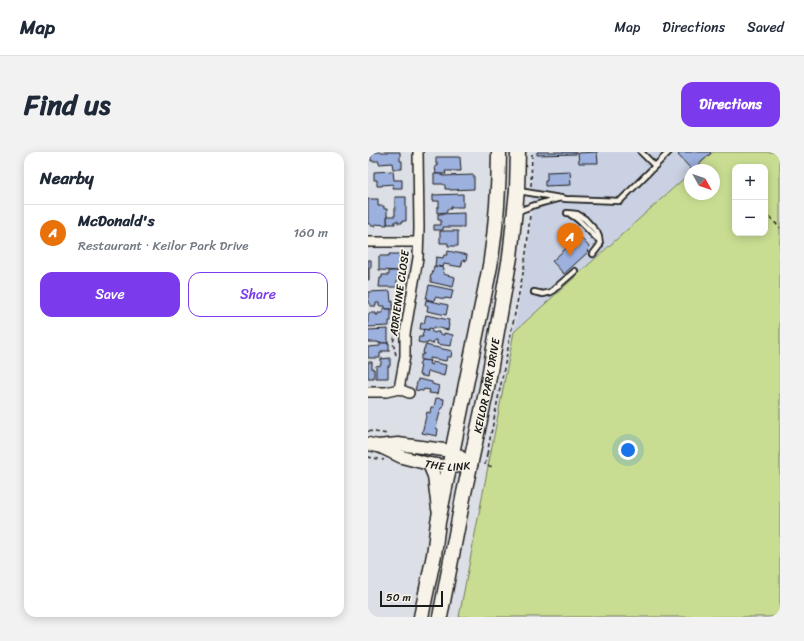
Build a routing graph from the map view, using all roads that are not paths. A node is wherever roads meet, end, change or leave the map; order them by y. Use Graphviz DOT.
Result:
graph roads {
  1 [pos="418,152"];
  2 [pos="498,152"];
  3 [pos="518,152"];
  4 [pos="641,152"];
  5 [pos="669,152"];
  6 [pos="655,166"];
  7 [pos="498,190"];
  8 [pos="524,191"];
  9 [pos="562,198"];
  10 [pos="516,213"];
  11 [pos="567,213"];
  12 [pos="368,242"];
  13 [pos="418,242"];
  14 [pos="593,254"];
  15 [pos="575,271"];
  16 [pos="534,292"];
  17 [pos="399,389"];
  18 [pos="368,392"];
  19 [pos="409,393"];
  20 [pos="373,445"];
  21 [pos="452,451"];
  22 [pos="429,464"];
  23 [pos="471,465"];
  24 [pos="450,467"];
  25 [pos="438,522"];
  26 [pos="422,617"];
  27 [pos="440,617"];
  1 -- 13 [label="street, ADRIENNE CLOSE"];
  2 -- 7 [label="main road, KEILOR PARK DRIVE"];
  3 -- 8 [label="main road, KEILOR PARK DRIVE"];
  4 -- 6 [label="lane"];
  5 -- 6 [label="lane"];
  6 -- 9 [label="lane"];
  7 -- 8 [label="main road"];
  7 -- 21 [label="main road, KEILOR PARK DRIVE"];
  8 -- 9 [label="lane"];
  8 -- 10 [label="main road, KEILOR PARK DRIVE"];
  9 -- 10 [label="lane"];
  10 -- 23 [label="main road, KEILOR PARK DRIVE"];
  11 -- 14 [label="lane"];
  12 -- 13 [label="street"];
  13 -- 17 [label="street, ADRIENNE CLOSE"];
  15 -- 16 [label="lane"];
  17 -- 18 [label="street"];
  17 -- 19 [label="street"];
  20 -- 21 [label="street, THE LINK"];
  20 -- 22 [label="street, THE LINK"];
  21 -- 23 [label="street, THE LINK"];
  21 -- 24 [label="main road, KEILOR PARK DRIVE"];
  22 -- 24 [label="street, THE LINK"];
  22 -- 25 [label="street"];
  23 -- 24 [label="street, THE LINK"];
  23 -- 27 [label="main road, KEILOR PARK DRIVE"];
  24 -- 25 [label="main road, KEILOR PARK DRIVE"];
  25 -- 26 [label="main road, KEILOR PARK DRIVE"];
}
